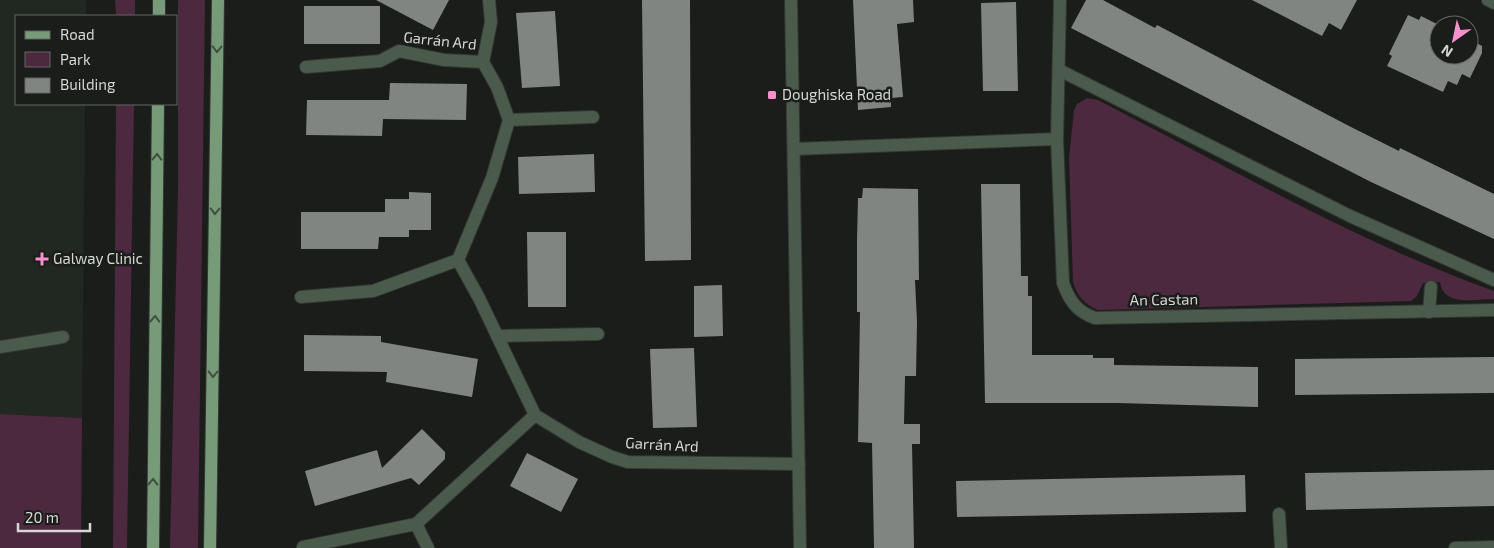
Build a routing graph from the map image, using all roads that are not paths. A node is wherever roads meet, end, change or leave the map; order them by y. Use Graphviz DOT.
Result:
graph roads {
  1 [pos="159,0"];
  2 [pos="218,0"];
  3 [pos="489,0"];
  4 [pos="791,0"];
  5 [pos="1060,0"];
  6 [pos="1488,0"];
  7 [pos="1494,2"];
  8 [pos="159,15"];
  9 [pos="483,62"];
  10 [pos="306,67"];
  11 [pos="1059,70"];
  12 [pos="158,105"];
  13 [pos="593,117"];
  14 [pos="509,120"];
  15 [pos="1057,139"];
  16 [pos="794,149"];
  17 [pos="458,260"];
  18 [pos="1494,280"];
  19 [pos="1432,287"];
  20 [pos="301,297"];
  21 [pos="1494,310"];
  22 [pos="1429,312"];
  23 [pos="598,334"];
  24 [pos="496,336"];
  25 [pos="63,337"];
  26 [pos="0,347"];
  27 [pos="535,415"];
  28 [pos="799,464"];
  29 [pos="1279,514"];
  30 [pos="416,524"];
  31 [pos="303,547"];
  32 [pos="1494,547"];
  33 [pos="153,548"];
  34 [pos="210,548"];
  35 [pos="428,548"];
  36 [pos="800,548"];
  37 [pos="1281,548"];
  38 [pos="1455,548"];
  1 -- 8 [label="main road"];
  2 -- 34 [label="main road, one-way"];
  3 -- 9 [label="street, Garrán Ard"];
  4 -- 16 [label="street"];
  5 -- 11 [label="street, An Castan"];
  6 -- 7 [label="street"];
  9 -- 10 [label="street, Garrán Ard"];
  9 -- 14 [label="street, Garrán Ard"];
  11 -- 15 [label="street, An Castan"];
  11 -- 18 [label="street"];
  33 -- 12 [label="main road, one-way"];
  13 -- 14 [label="street"];
  14 -- 17 [label="street"];
  15 -- 16 [label="street"];
  15 -- 22 [label="street, An Castan"];
  16 -- 28 [label="street"];
  17 -- 20 [label="street"];
  17 -- 24 [label="street"];
  19 -- 22 [label="street"];
  21 -- 22 [label="street, An Castan"];
  23 -- 24 [label="street"];
  24 -- 27 [label="street"];
  25 -- 26 [label="street"];
  27 -- 28 [label="street, Garrán Ard"];
  27 -- 30 [label="street"];
  28 -- 36 [label="street"];
  29 -- 37 [label="street"];
  30 -- 31 [label="street"];
  30 -- 35 [label="street"];
  32 -- 38 [label="street"];
}
